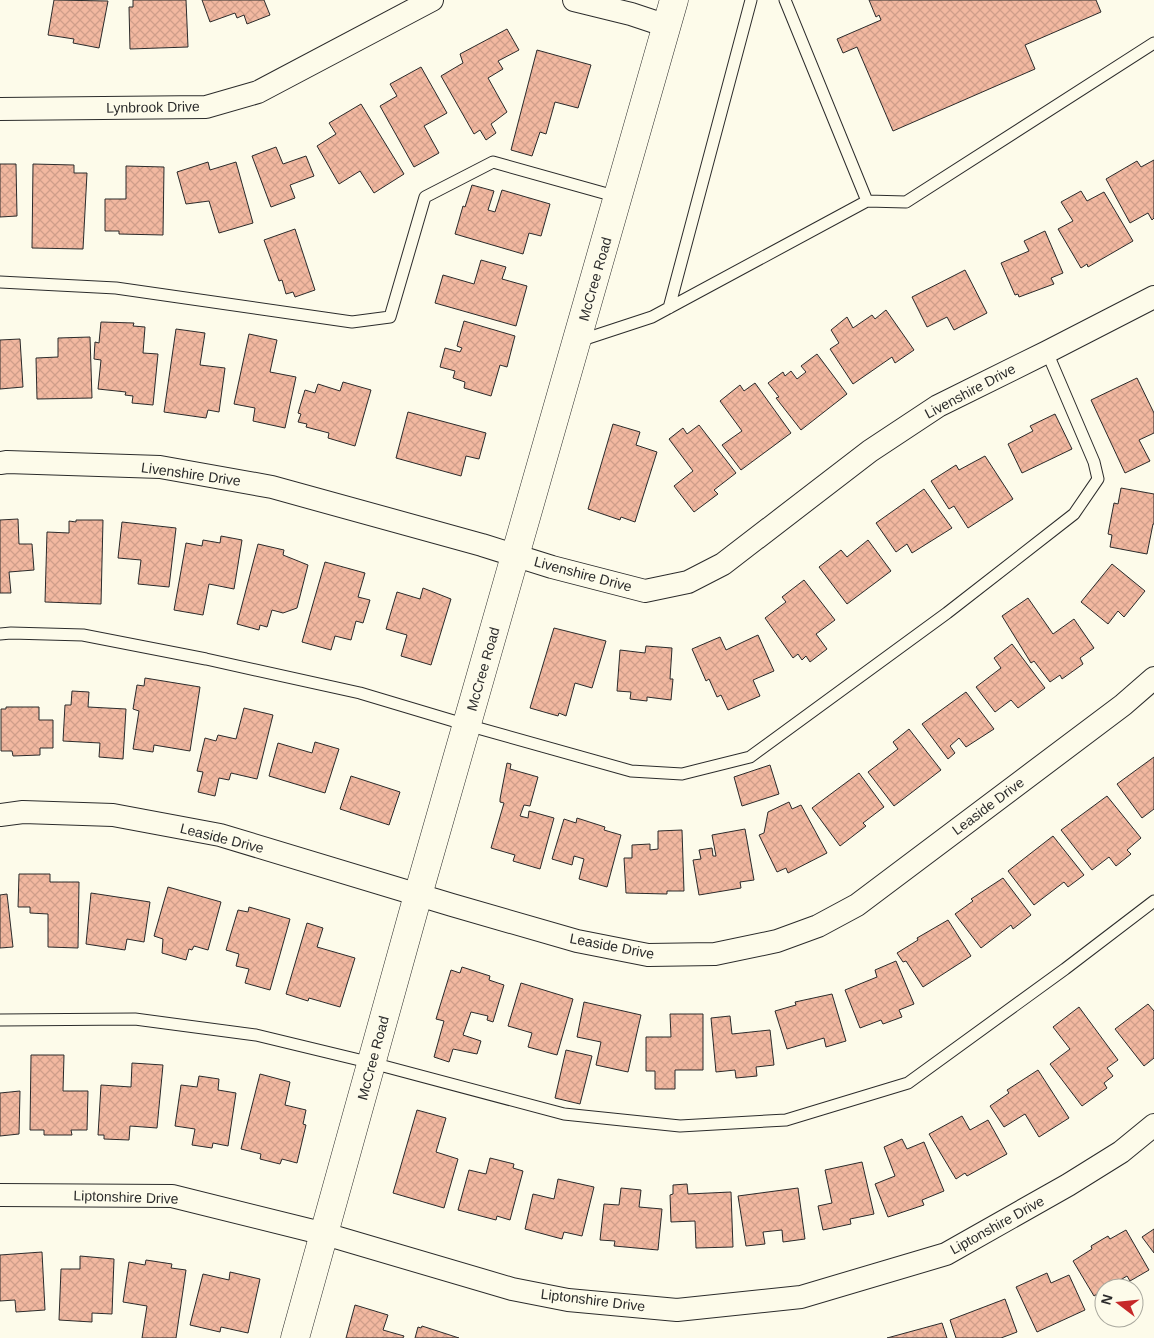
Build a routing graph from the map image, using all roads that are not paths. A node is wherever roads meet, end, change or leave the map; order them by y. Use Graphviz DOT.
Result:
graph roads {
  1 [pos="432,0"];
  2 [pos="574,0"];
  3 [pos="751,0"];
  4 [pos="785,0"];
  5 [pos="671,13"];
  6 [pos="1154,44"];
  7 [pos="0,109"];
  8 [pos="618,197"];
  9 [pos="867,200"];
  10 [pos="0,282"];
  11 [pos="1154,297"];
  12 [pos="669,308"];
  13 [pos="577,341"];
  14 [pos="1047,352"];
  15 [pos="0,463"];
  16 [pos="516,556"];
  17 [pos="0,634"];
  18 [pos="1154,678"];
  19 [pos="467,725"];
  20 [pos="0,815"];
  21 [pos="418,895"];
  22 [pos="1154,901"];
  23 [pos="0,1020"];
  24 [pos="372,1063"];
  25 [pos="1154,1125"];
  26 [pos="0,1195"];
  27 [pos="325,1234"];
  28 [pos="296,1338"];
  1 -- 7 [label="street, Lynbrook Drive"];
  2 -- 5 [label="street"];
  3 -- 12 [label="lane"];
  4 -- 9 [label="lane"];
  5 -- 8 [label="street, McCree Road"];
  6 -- 9 [label="lane"];
  8 -- 10 [label="lane"];
  8 -- 13 [label="street, McCree Road"];
  9 -- 12 [label="lane"];
  11 -- 14 [label="street, Livenshire Drive"];
  12 -- 13 [label="lane"];
  13 -- 16 [label="street, McCree Road"];
  14 -- 16 [label="street, Livenshire Drive"];
  14 -- 19 [label="lane"];
  15 -- 16 [label="street, Livenshire Drive"];
  16 -- 19 [label="street, McCree Road"];
  17 -- 19 [label="lane"];
  18 -- 21 [label="street, Leaside Drive"];
  19 -- 21 [label="street, McCree Road"];
  20 -- 21 [label="street, Leaside Drive"];
  21 -- 24 [label="street, McCree Road"];
  22 -- 24 [label="lane"];
  23 -- 24 [label="lane"];
  24 -- 27 [label="street, McCree Road"];
  25 -- 27 [label="street, Liptonshire Drive"];
  26 -- 27 [label="street, Liptonshire Drive"];
  27 -- 28 [label="street, McCree Road"];
}
